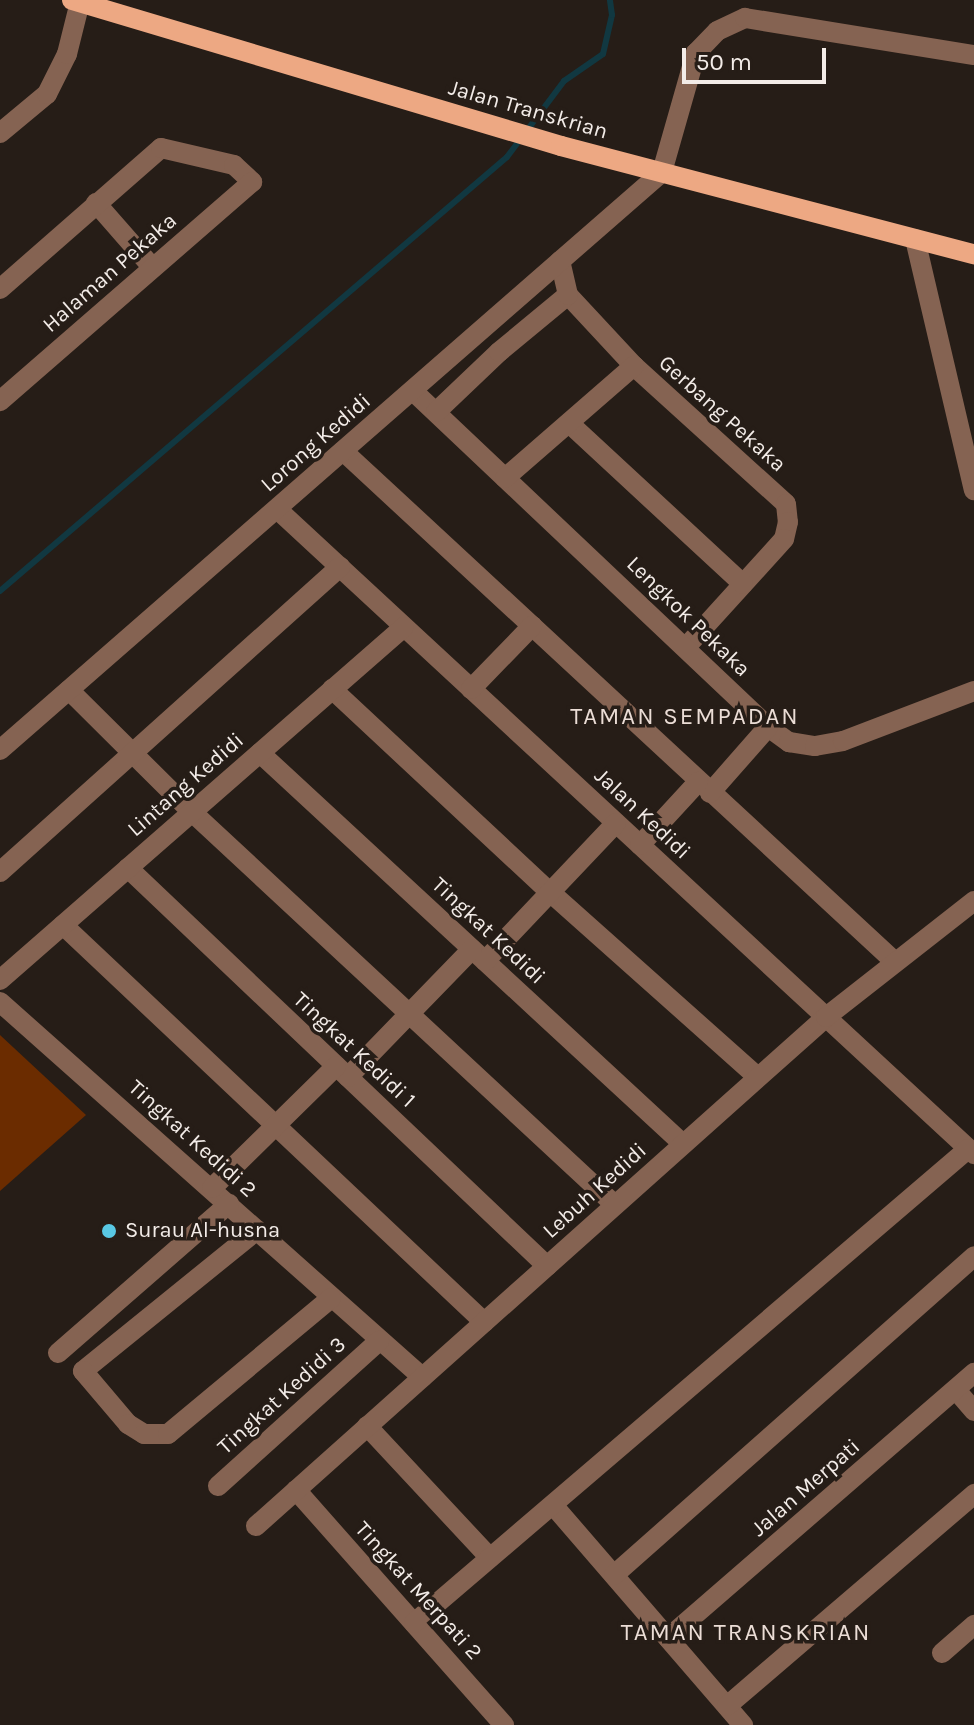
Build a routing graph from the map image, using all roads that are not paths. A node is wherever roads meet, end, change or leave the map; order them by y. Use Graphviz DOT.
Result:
graph roads {
  1 [pos="76,1"];
  2 [pos="974,55"];
  3 [pos="0,133"];
  4 [pos="662,172"];
  5 [pos="96,203"];
  6 [pos="915,239"];
  7 [pos="974,254"];
  8 [pos="560,261"];
  9 [pos="153,268"];
  10 [pos="0,289"];
  11 [pos="568,295"];
  12 [pos="634,366"];
  13 [pos="413,391"];
  14 [pos="0,401"];
  15 [pos="436,412"];
  16 [pos="569,423"];
  17 [pos="343,451"];
  18 [pos="505,478"];
  19 [pos="974,490"];
  20 [pos="277,509"];
  21 [pos="340,567"];
  22 [pos="743,584"];
  23 [pos="532,626"];
  24 [pos="404,627"];
  25 [pos="686,647"];
  26 [pos="332,689"];
  27 [pos="471,689"];
  28 [pos="69,690"];
  29 [pos="974,691"];
  30 [pos="768,727"];
  31 [pos="0,750"];
  32 [pos="135,753"];
  33 [pos="260,753"];
  34 [pos="704,788"];
  35 [pos="192,812"];
  36 [pos="616,823"];
  37 [pos="640,845"];
  38 [pos="128,868"];
  39 [pos="0,872"];
  40 [pos="550,892"];
  41 [pos="974,901"];
  42 [pos="63,925"];
  43 [pos="479,955"];
  44 [pos="894,961"];
  45 [pos="0,980"];
  46 [pos="0,1002"];
  47 [pos="409,1013"];
  48 [pos="826,1017"];
  49 [pos="342,1071"];
  50 [pos="758,1077"];
  51 [pos="275,1125"];
  52 [pos="683,1144"];
  53 [pos="971,1151"];
  54 [pos="212,1188"];
  55 [pos="229,1204"];
  56 [pos="615,1205"];
  57 [pos="257,1230"];
  58 [pos="974,1256"];
  59 [pos="547,1266"];
  60 [pos="331,1298"];
  61 [pos="484,1322"];
  62 [pos="379,1341"];
  63 [pos="58,1353"];
  64 [pos="974,1373"];
  65 [pos="422,1377"];
  66 [pos="956,1390"];
  67 [pos="974,1411"];
  68 [pos="367,1426"];
  69 [pos="218,1486"];
  70 [pos="296,1490"];
  71 [pos="974,1494"];
  72 [pos="553,1505"];
  73 [pos="256,1526"];
  74 [pos="490,1558"];
  75 [pos="614,1575"];
  76 [pos="414,1623"];
  77 [pos="974,1625"];
  78 [pos="668,1638"];
  79 [pos="942,1653"];
  80 [pos="727,1706"];
  81 [pos="504,1725"];
  82 [pos="743,1725"];
  1 -- 3 [label="street"];
  1 -- 4 [label="main road, Jalan Transkrian"];
  2 -- 4 [label="street"];
  4 -- 6 [label="main road, Jalan Transkrian"];
  4 -- 8 [label="street, Lorong Kedidi"];
  5 -- 9 [label="street"];
  5 -- 9 [label="street, Halaman Pekaka"];
  5 -- 10 [label="street"];
  6 -- 7 [label="main road, Jalan Transkrian"];
  6 -- 19 [label="street"];
  8 -- 11 [label="street"];
  8 -- 13 [label="street, Lorong Kedidi"];
  9 -- 14 [label="street, Halaman Pekaka"];
  11 -- 12 [label="street"];
  11 -- 15 [label="street"];
  12 -- 16 [label="street"];
  12 -- 22 [label="street, Gerbang Pekaka"];
  13 -- 15 [label="street, Lengkok Pekaka"];
  13 -- 17 [label="street, Lorong Kedidi"];
  15 -- 18 [label="street, Lengkok Pekaka"];
  16 -- 18 [label="street"];
  16 -- 22 [label="street"];
  17 -- 20 [label="street, Lorong Kedidi"];
  17 -- 23 [label="street"];
  18 -- 25 [label="street, Lengkok Pekaka"];
  20 -- 21 [label="street, Jalan Kedidi"];
  20 -- 28 [label="street, Lorong Kedidi"];
  21 -- 24 [label="street, Jalan Kedidi"];
  21 -- 32 [label="street"];
  22 -- 25 [label="street, Gerbang Pekaka"];
  23 -- 27 [label="street"];
  23 -- 34 [label="street"];
  24 -- 26 [label="street, Lintang Kedidi"];
  24 -- 27 [label="street, Jalan Kedidi"];
  25 -- 30 [label="street, Lengkok Pekaka"];
  26 -- 33 [label="street, Lintang Kedidi"];
  26 -- 40 [label="street"];
  27 -- 36 [label="street, Jalan Kedidi"];
  28 -- 31 [label="street, Lorong Kedidi"];
  28 -- 32 [label="street"];
  29 -- 30 [label="street, Lengkok Pekaka"];
  30 -- 34 [label="street"];
  32 -- 35 [label="street"];
  32 -- 39 [label="street"];
  33 -- 35 [label="street, Lintang Kedidi"];
  33 -- 43 [label="street, Tingkat Kedidi"];
  34 -- 37 [label="street"];
  34 -- 44 [label="street"];
  35 -- 38 [label="street, Lintang Kedidi"];
  35 -- 47 [label="street"];
  36 -- 37 [label="street, Jalan Kedidi"];
  36 -- 40 [label="street"];
  37 -- 48 [label="street, Jalan Kedidi"];
  38 -- 42 [label="street, Lintang Kedidi"];
  38 -- 49 [label="street, Tingkat Kedidi 1"];
  40 -- 43 [label="street"];
  40 -- 50 [label="street"];
  41 -- 44 [label="street, Lebuh Kedidi"];
  42 -- 45 [label="street, Lintang Kedidi"];
  42 -- 51 [label="street"];
  43 -- 47 [label="street"];
  43 -- 52 [label="street, Tingkat Kedidi"];
  44 -- 48 [label="street, Lebuh Kedidi"];
  46 -- 54 [label="street, Tingkat Kedidi 2"];
  47 -- 49 [label="street"];
  47 -- 56 [label="street"];
  48 -- 50 [label="street, Lebuh Kedidi"];
  48 -- 53 [label="street, Jalan Kedidi"];
  49 -- 51 [label="street"];
  49 -- 59 [label="street, Tingkat Kedidi 1"];
  50 -- 52 [label="street, Lebuh Kedidi"];
  51 -- 54 [label="street"];
  51 -- 61 [label="street"];
  52 -- 56 [label="street, Lebuh Kedidi"];
  53 -- 72 [label="street"];
  54 -- 55 [label="street, Tingkat Kedidi 2"];
  55 -- 57 [label="street, Tingkat Kedidi 2"];
  55 -- 63 [label="street"];
  56 -- 59 [label="street, Lebuh Kedidi"];
  57 -- 60 [label="street, Tingkat Kedidi 2"];
  57 -- 60 [label="street"];
  58 -- 75 [label="street"];
  59 -- 61 [label="street, Lebuh Kedidi"];
  60 -- 62 [label="street, Tingkat Kedidi 2"];
  61 -- 65 [label="street, Lebuh Kedidi"];
  62 -- 65 [label="street, Tingkat Kedidi 2"];
  62 -- 69 [label="street, Tingkat Kedidi 3"];
  64 -- 66 [label="street, Jalan Merpati"];
  65 -- 68 [label="street, Lebuh Kedidi"];
  66 -- 67 [label="street"];
  66 -- 78 [label="street, Jalan Merpati"];
  68 -- 70 [label="street, Lebuh Kedidi"];
  68 -- 74 [label="street"];
  70 -- 73 [label="street, Lebuh Kedidi"];
  70 -- 76 [label="street, Tingkat Merpati 2"];
  71 -- 80 [label="street"];
  72 -- 74 [label="street"];
  72 -- 75 [label="street"];
  74 -- 76 [label="street"];
  75 -- 78 [label="street"];
  76 -- 81 [label="street, Tingkat Merpati 2"];
  77 -- 79 [label="street"];
  78 -- 80 [label="street"];
  80 -- 82 [label="street"];
}
